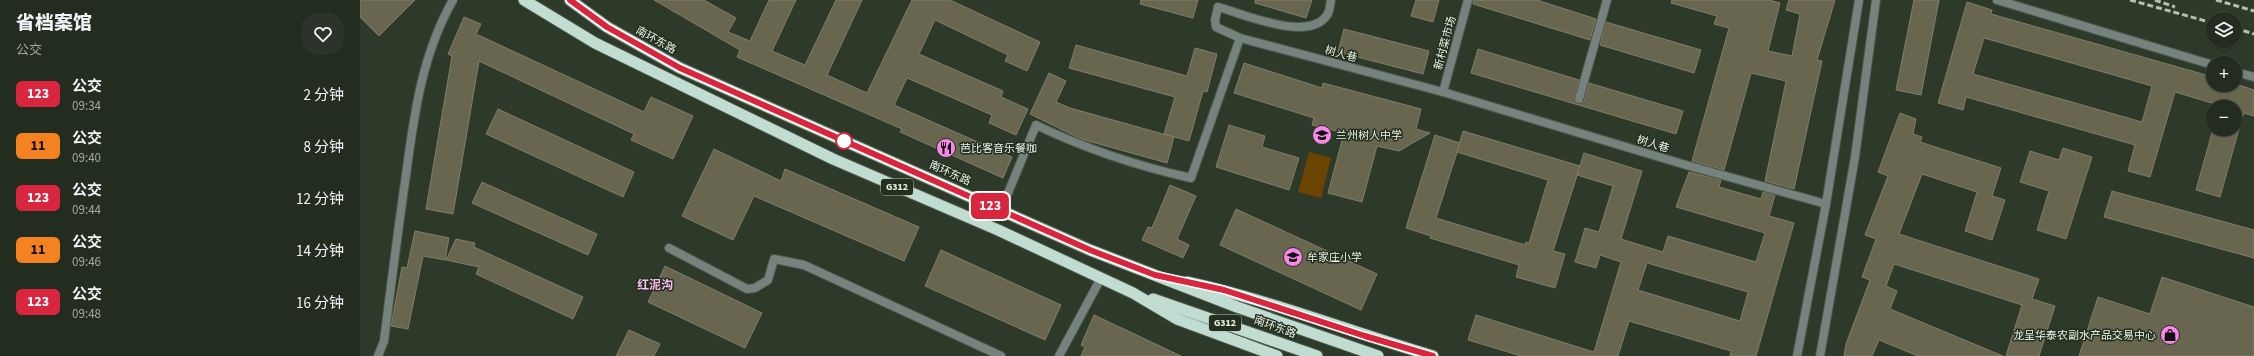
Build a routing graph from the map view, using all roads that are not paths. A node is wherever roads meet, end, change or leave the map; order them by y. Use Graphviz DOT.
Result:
graph roads {
  1 [pos="453,0"];
  2 [pos="524,0"];
  3 [pos="570,0"];
  4 [pos="1331,0"];
  5 [pos="1468,0"];
  6 [pos="1607,0"];
  7 [pos="1859,0"];
  8 [pos="1876,0"];
  9 [pos="1997,0"];
  10 [pos="1240,38"];
  11 [pos="2206,63"];
  12 [pos="2242,74"];
  13 [pos="2254,77"];
  14 [pos="1443,92"];
  15 [pos="1578,99"];
  16 [pos="1826,204"];
  17 [pos="1001,210"];
  18 [pos="669,248"];
  19 [pos="1155,275"];
  20 [pos="1101,278"];
  21 [pos="1133,292"];
  22 [pos="378,356"];
  23 [pos="1001,356"];
  24 [pos="1060,356"];
  25 [pos="1277,356"];
  26 [pos="1317,356"];
  27 [pos="1378,356"];
  28 [pos="1433,356"];
  29 [pos="1797,356"];
  30 [pos="1820,356"];
  1 -- 22 [label="street"];
  2 -- 20 [label="highway, 南环东路 / G312"];
  3 -- 17 [label="highway, 南环东路 / G312"];
  4 -- 10 [label="street, 树人巷"];
  5 -- 14 [label="street, 新村菜市场"];
  6 -- 15 [label="street"];
  7 -- 16 [label="street"];
  8 -- 30 [label="street"];
  9 -- 11 [label="street"];
  10 -- 14 [label="street, 树人巷"];
  10 -- 17 [label="street"];
  12 -- 13 [label="street"];
  14 -- 16 [label="street, 树人巷"];
  16 -- 29 [label="street"];
  17 -- 19 [label="highway, 南环东路 / G312"];
  18 -- 23 [label="street"];
  19 -- 27 [label="highway, 南环东路 / G312"];
  19 -- 28 [label="highway"];
  20 -- 21 [label="highway, 南环东路 / G312"];
  20 -- 24 [label="street"];
  21 -- 25 [label="highway, 南环东路 / G312"];
  21 -- 26 [label="highway, 南环东路 / G312"];
}
